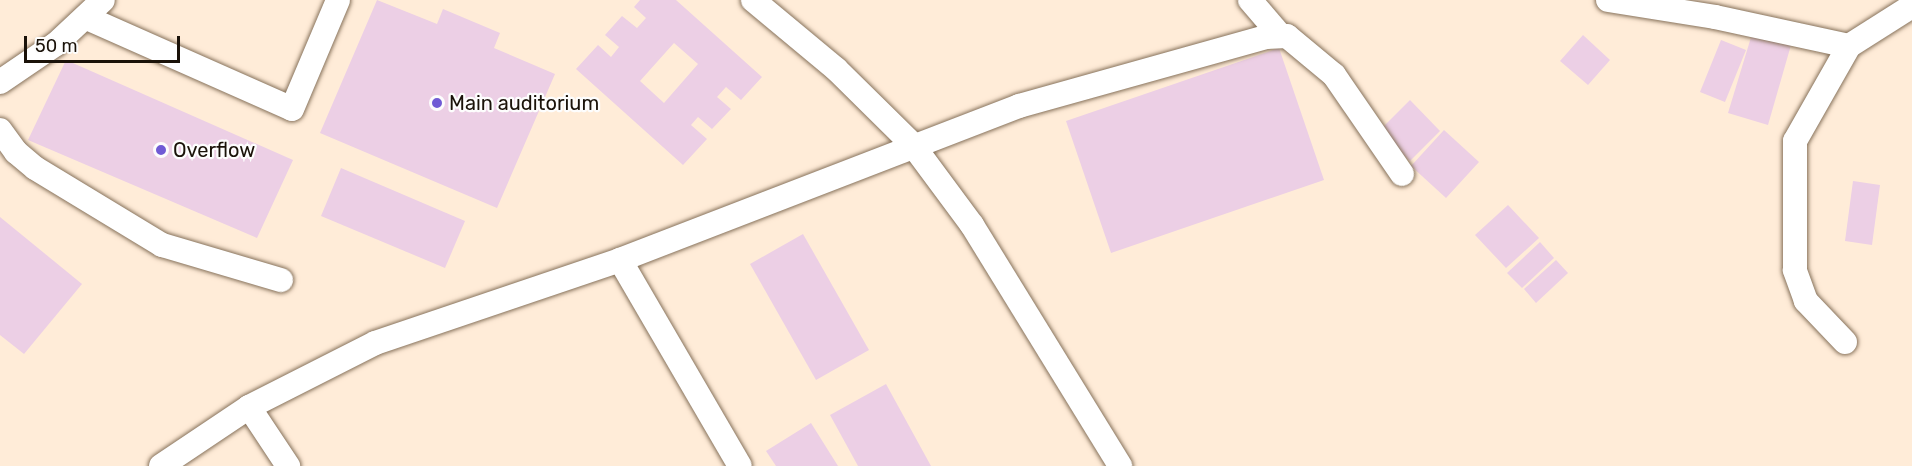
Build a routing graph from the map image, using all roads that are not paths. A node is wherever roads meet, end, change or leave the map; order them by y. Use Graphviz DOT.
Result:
graph roads {
  1 [pos="103,0"];
  2 [pos="338,0"];
  3 [pos="753,0"];
  4 [pos="1250,0"];
  5 [pos="1608,0"];
  6 [pos="1912,6"];
  7 [pos="87,18"];
  8 [pos="1280,35"];
  9 [pos="1849,46"];
  10 [pos="0,82"];
  11 [pos="0,130"];
  12 [pos="912,144"];
  13 [pos="1402,174"];
  14 [pos="620,260"];
  15 [pos="281,280"];
  16 [pos="1845,342"];
  17 [pos="249,407"];
  18 [pos="161,466"];
  19 [pos="288,466"];
  20 [pos="740,466"];
  21 [pos="1120,466"];
  1 -- 7 [label="street"];
  2 -- 7 [label="street"];
  3 -- 12 [label="street"];
  4 -- 8 [label="street"];
  5 -- 9 [label="street"];
  6 -- 9 [label="street"];
  7 -- 10 [label="street"];
  8 -- 12 [label="street"];
  8 -- 13 [label="street"];
  9 -- 16 [label="street"];
  11 -- 15 [label="street"];
  12 -- 14 [label="street"];
  12 -- 21 [label="street"];
  14 -- 17 [label="street"];
  14 -- 20 [label="street"];
  17 -- 18 [label="street"];
  17 -- 19 [label="street"];
}
